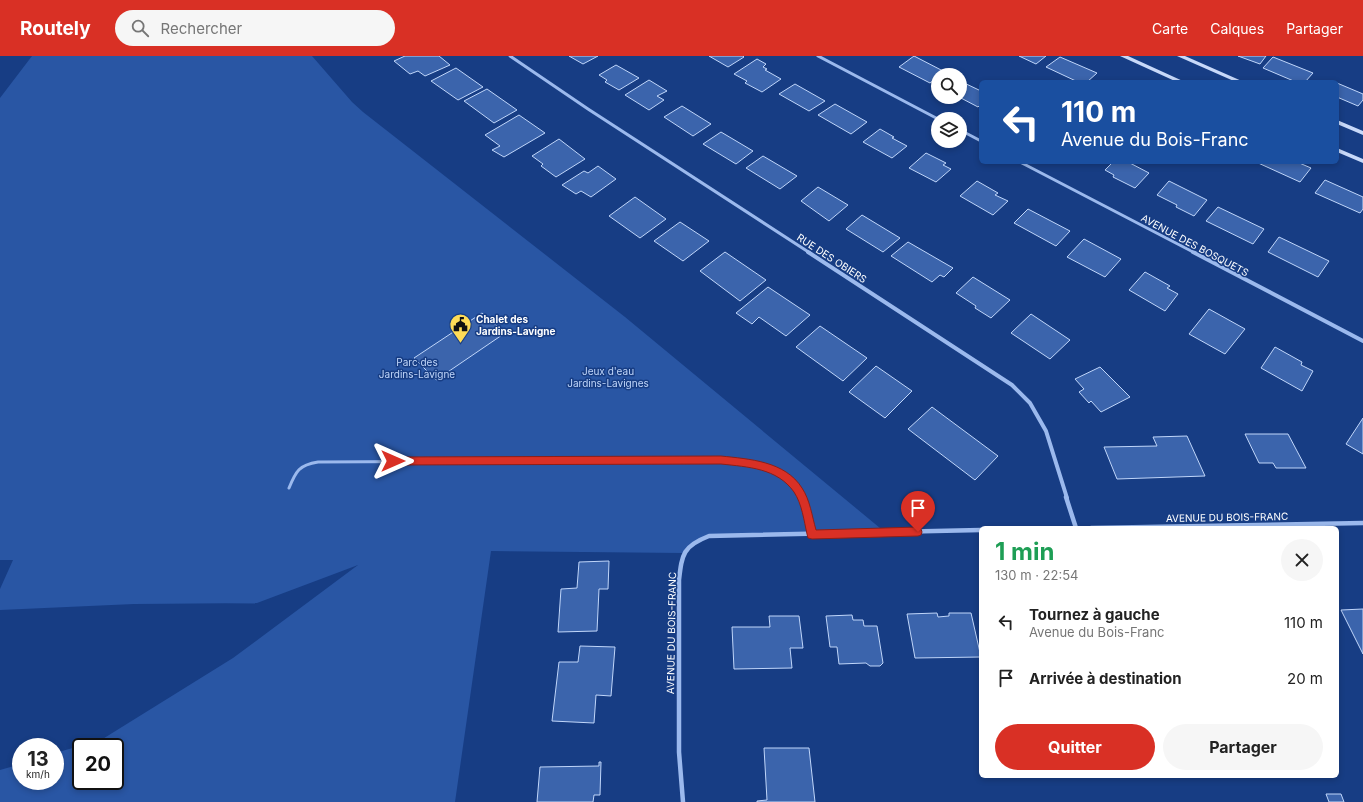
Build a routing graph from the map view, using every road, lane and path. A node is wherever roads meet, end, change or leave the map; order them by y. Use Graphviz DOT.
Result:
graph roads {
  1 [pos="510,56"];
  2 [pos="818,56"];
  3 [pos="1123,56"];
  4 [pos="1180,56"];
  5 [pos="1177,80"];
  6 [pos="1237,80"];
  7 [pos="931,115"];
  8 [pos="1339,123"];
  9 [pos="1363,133"];
  10 [pos="967,134"];
  11 [pos="979,140"];
  12 [pos="1339,151"];
  13 [pos="1363,161"];
  14 [pos="1024,164"];
  15 [pos="1363,341"];
  16 [pos="289,488"];
  17 [pos="1363,524"];
  18 [pos="1075,526"];
  19 [pos="1227,526"];
  20 [pos="979,530"];
  21 [pos="812,534"];
  22 [pos="683,802"];
  1 -- 18 [label="street, RUE DES OBIERS"];
  2 -- 7 [label="street"];
  3 -- 5 [label="street"];
  4 -- 6 [label="street"];
  8 -- 9 [label="street"];
  10 -- 11 [label="street"];
  12 -- 13 [label="street"];
  14 -- 15 [label="street, AVENUE DES BOSQUETS"];
  16 -- 21 [label="lane"];
  17 -- 19 [label="street, AVENUE DU BOIS-FRANC"];
  20 -- 21 [label="street, AVENUE DU BOIS-FRANC"];
  21 -- 22 [label="street, AVENUE DU BOIS-FRANC"];
}
